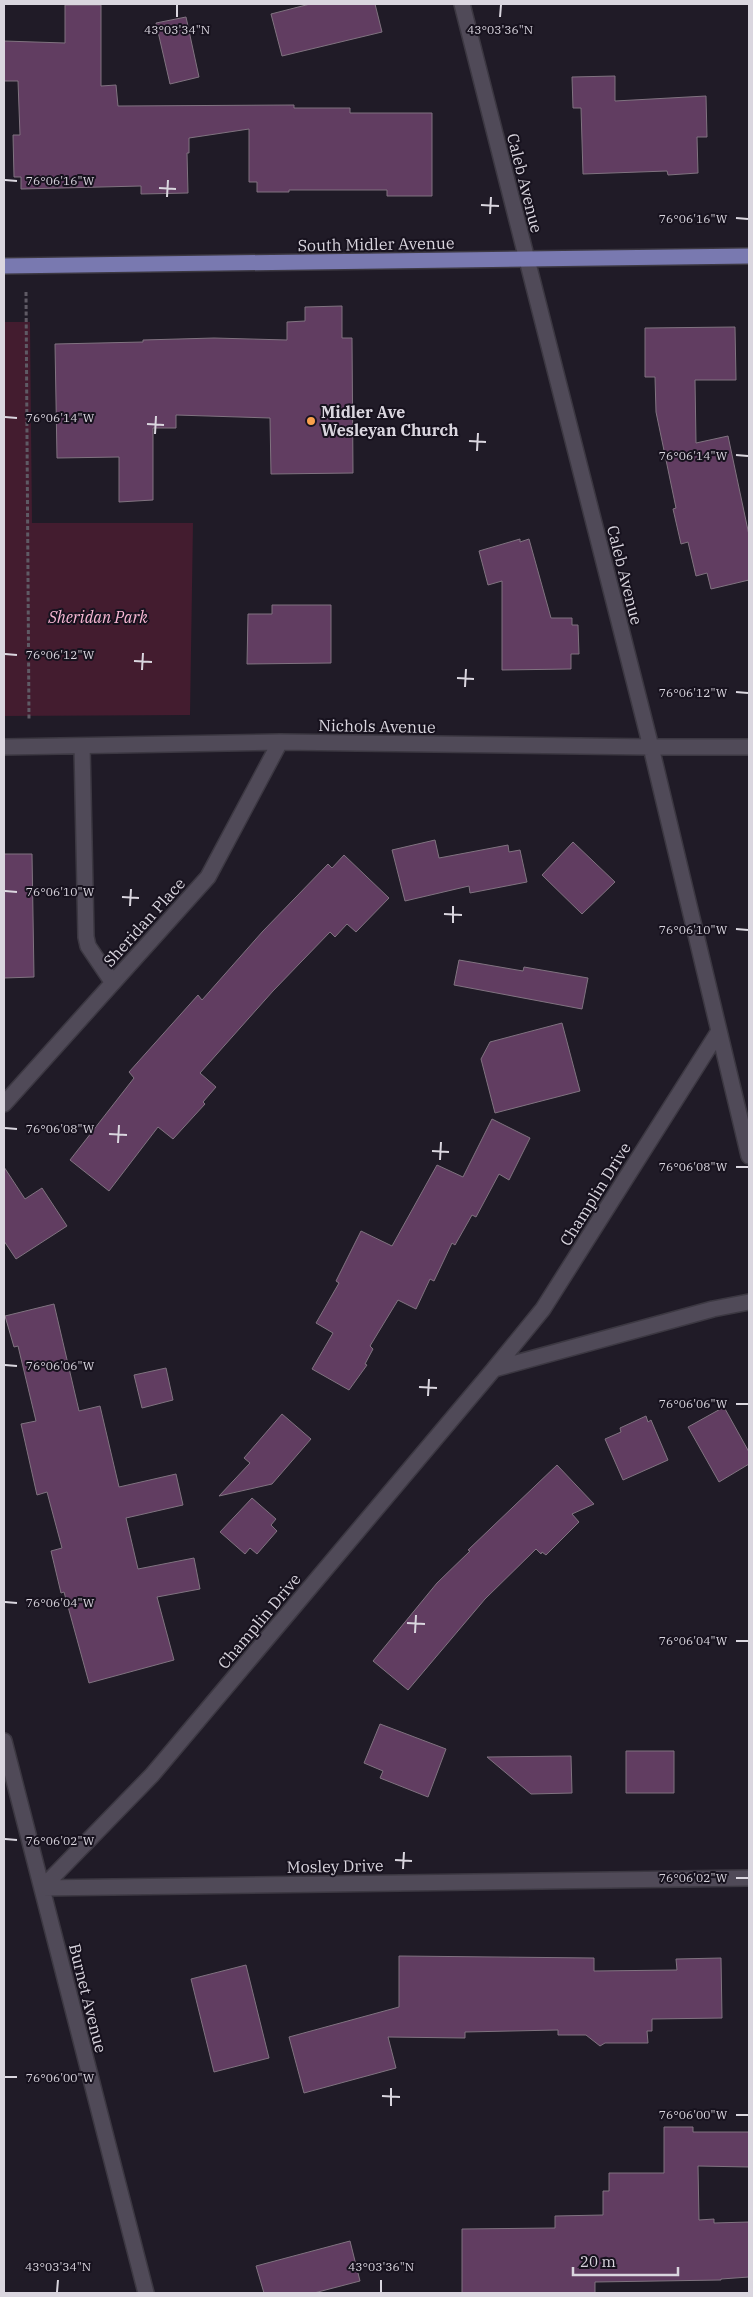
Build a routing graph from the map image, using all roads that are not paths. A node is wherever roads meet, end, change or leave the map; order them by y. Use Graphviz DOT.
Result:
graph roads {
  1 [pos="462,4"];
  2 [pos="749,256"];
  3 [pos="527,259"];
  4 [pos="4,266"];
  5 [pos="280,742"];
  6 [pos="82,746"];
  7 [pos="749,746"];
  8 [pos="4,747"];
  9 [pos="651,747"];
  10 [pos="113,983"];
  11 [pos="719,1031"];
  12 [pos="4,1104"];
  13 [pos="749,1156"];
  14 [pos="749,1302"];
  15 [pos="494,1369"];
  16 [pos="4,1741"];
  17 [pos="749,1878"];
  18 [pos="42,1888"];
  19 [pos="146,2293"];
  1 -- 3 [label="street, Caleb Avenue"];
  2 -- 3 [label="main road, South Midler Avenue"];
  3 -- 4 [label="main road, South Midler Avenue"];
  3 -- 9 [label="street, Caleb Avenue"];
  5 -- 6 [label="street, Nichols Avenue"];
  5 -- 9 [label="street, Nichols Avenue"];
  5 -- 10 [label="street, Sheridan Place"];
  6 -- 8 [label="street, Nichols Avenue"];
  6 -- 10 [label="street"];
  7 -- 9 [label="street, Nichols Avenue"];
  9 -- 11 [label="street, Caleb Avenue"];
  10 -- 12 [label="street, Sheridan Place"];
  11 -- 13 [label="street, Caleb Avenue"];
  11 -- 15 [label="street, Champlin Drive"];
  14 -- 15 [label="street"];
  15 -- 18 [label="street, Champlin Drive"];
  16 -- 18 [label="street, Burnet Avenue"];
  17 -- 18 [label="street, Mosley Drive"];
  18 -- 19 [label="street, Burnet Avenue"];
}
